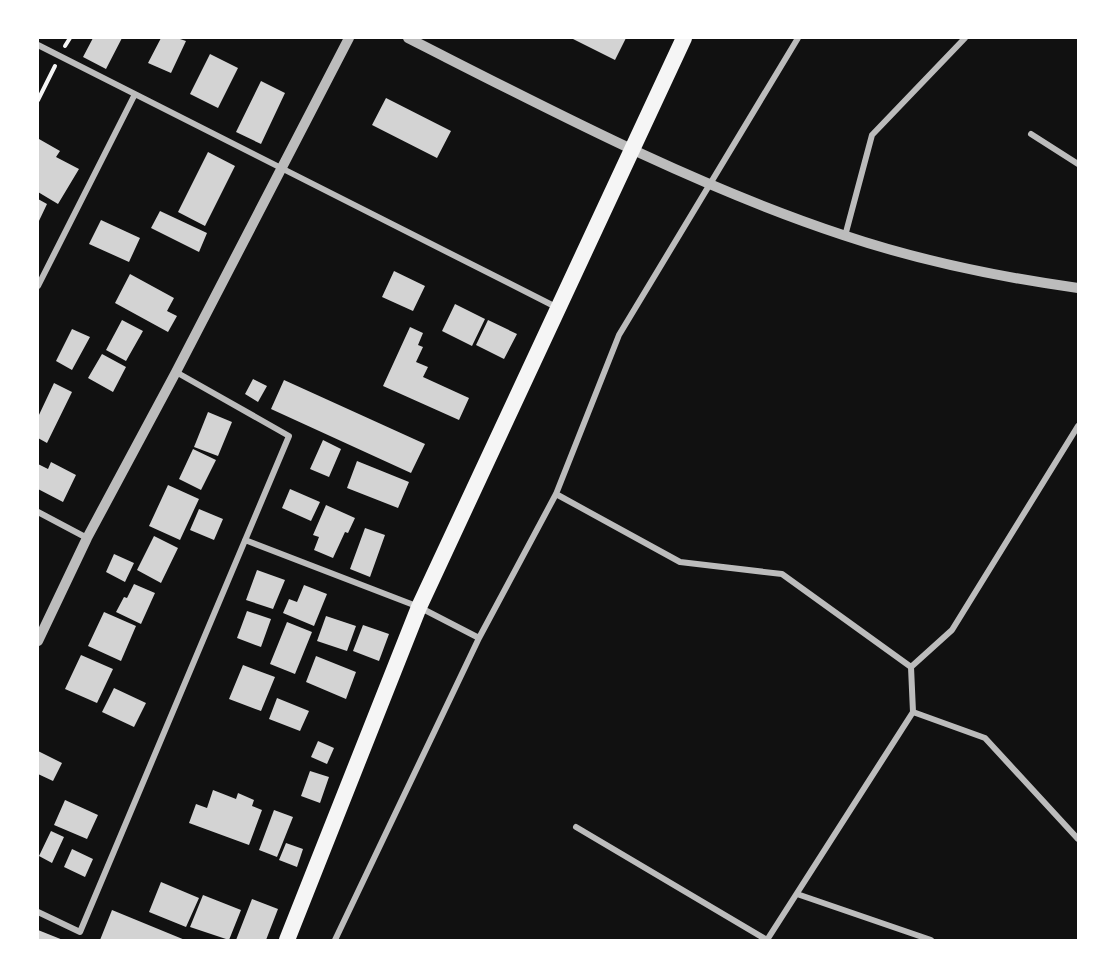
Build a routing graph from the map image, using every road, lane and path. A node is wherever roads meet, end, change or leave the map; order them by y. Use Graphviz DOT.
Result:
graph roads {
  1 [pos="349,38"];
  2 [pos="408,38"];
  3 [pos="684,38"];
  4 [pos="798,38"];
  5 [pos="965,38"];
  6 [pos="38,45"];
  7 [pos="60,56"];
  8 [pos="134,96"];
  9 [pos="38,100"];
  10 [pos="1031,134"];
  11 [pos="631,150"];
  12 [pos="1078,164"];
  13 [pos="281,168"];
  14 [pos="708,183"];
  15 [pos="845,236"];
  16 [pos="38,286"];
  17 [pos="1078,288"];
  18 [pos="560,309"];
  19 [pos="176,372"];
  20 [pos="1078,426"];
  21 [pos="556,494"];
  22 [pos="38,512"];
  23 [pos="87,538"];
  24 [pos="245,540"];
  25 [pos="419,607"];
  26 [pos="479,638"];
  27 [pos="38,641"];
  28 [pos="911,667"];
  29 [pos="914,712"];
  30 [pos="576,827"];
  31 [pos="1078,839"];
  32 [pos="796,894"];
  33 [pos="38,912"];
  34 [pos="286,940"];
  35 [pos="335,940"];
  36 [pos="767,940"];
  37 [pos="931,940"];
  1 -- 13 [label="street"];
  2 -- 11 [label="street"];
  3 -- 11 [label="highway"];
  4 -- 14 [label="street"];
  5 -- 15 [label="street"];
  6 -- 7 [label="street"];
  7 -- 8 [label="street"];
  7 -- 9 [label="path"];
  8 -- 13 [label="street"];
  8 -- 16 [label="street"];
  10 -- 12 [label="street"];
  11 -- 14 [label="street"];
  11 -- 18 [label="highway"];
  13 -- 18 [label="street"];
  13 -- 19 [label="street"];
  14 -- 15 [label="street"];
  14 -- 21 [label="street"];
  15 -- 17 [label="street"];
  18 -- 25 [label="highway"];
  19 -- 23 [label="street"];
  19 -- 24 [label="street"];
  20 -- 28 [label="street"];
  21 -- 26 [label="street"];
  21 -- 28 [label="street"];
  22 -- 23 [label="street"];
  23 -- 27 [label="street"];
  24 -- 25 [label="street"];
  24 -- 33 [label="street"];
  25 -- 26 [label="street"];
  25 -- 34 [label="highway"];
  26 -- 35 [label="street"];
  28 -- 29 [label="street"];
  29 -- 31 [label="street"];
  29 -- 32 [label="street"];
  30 -- 36 [label="street"];
  32 -- 36 [label="street"];
  32 -- 37 [label="street"];
}
